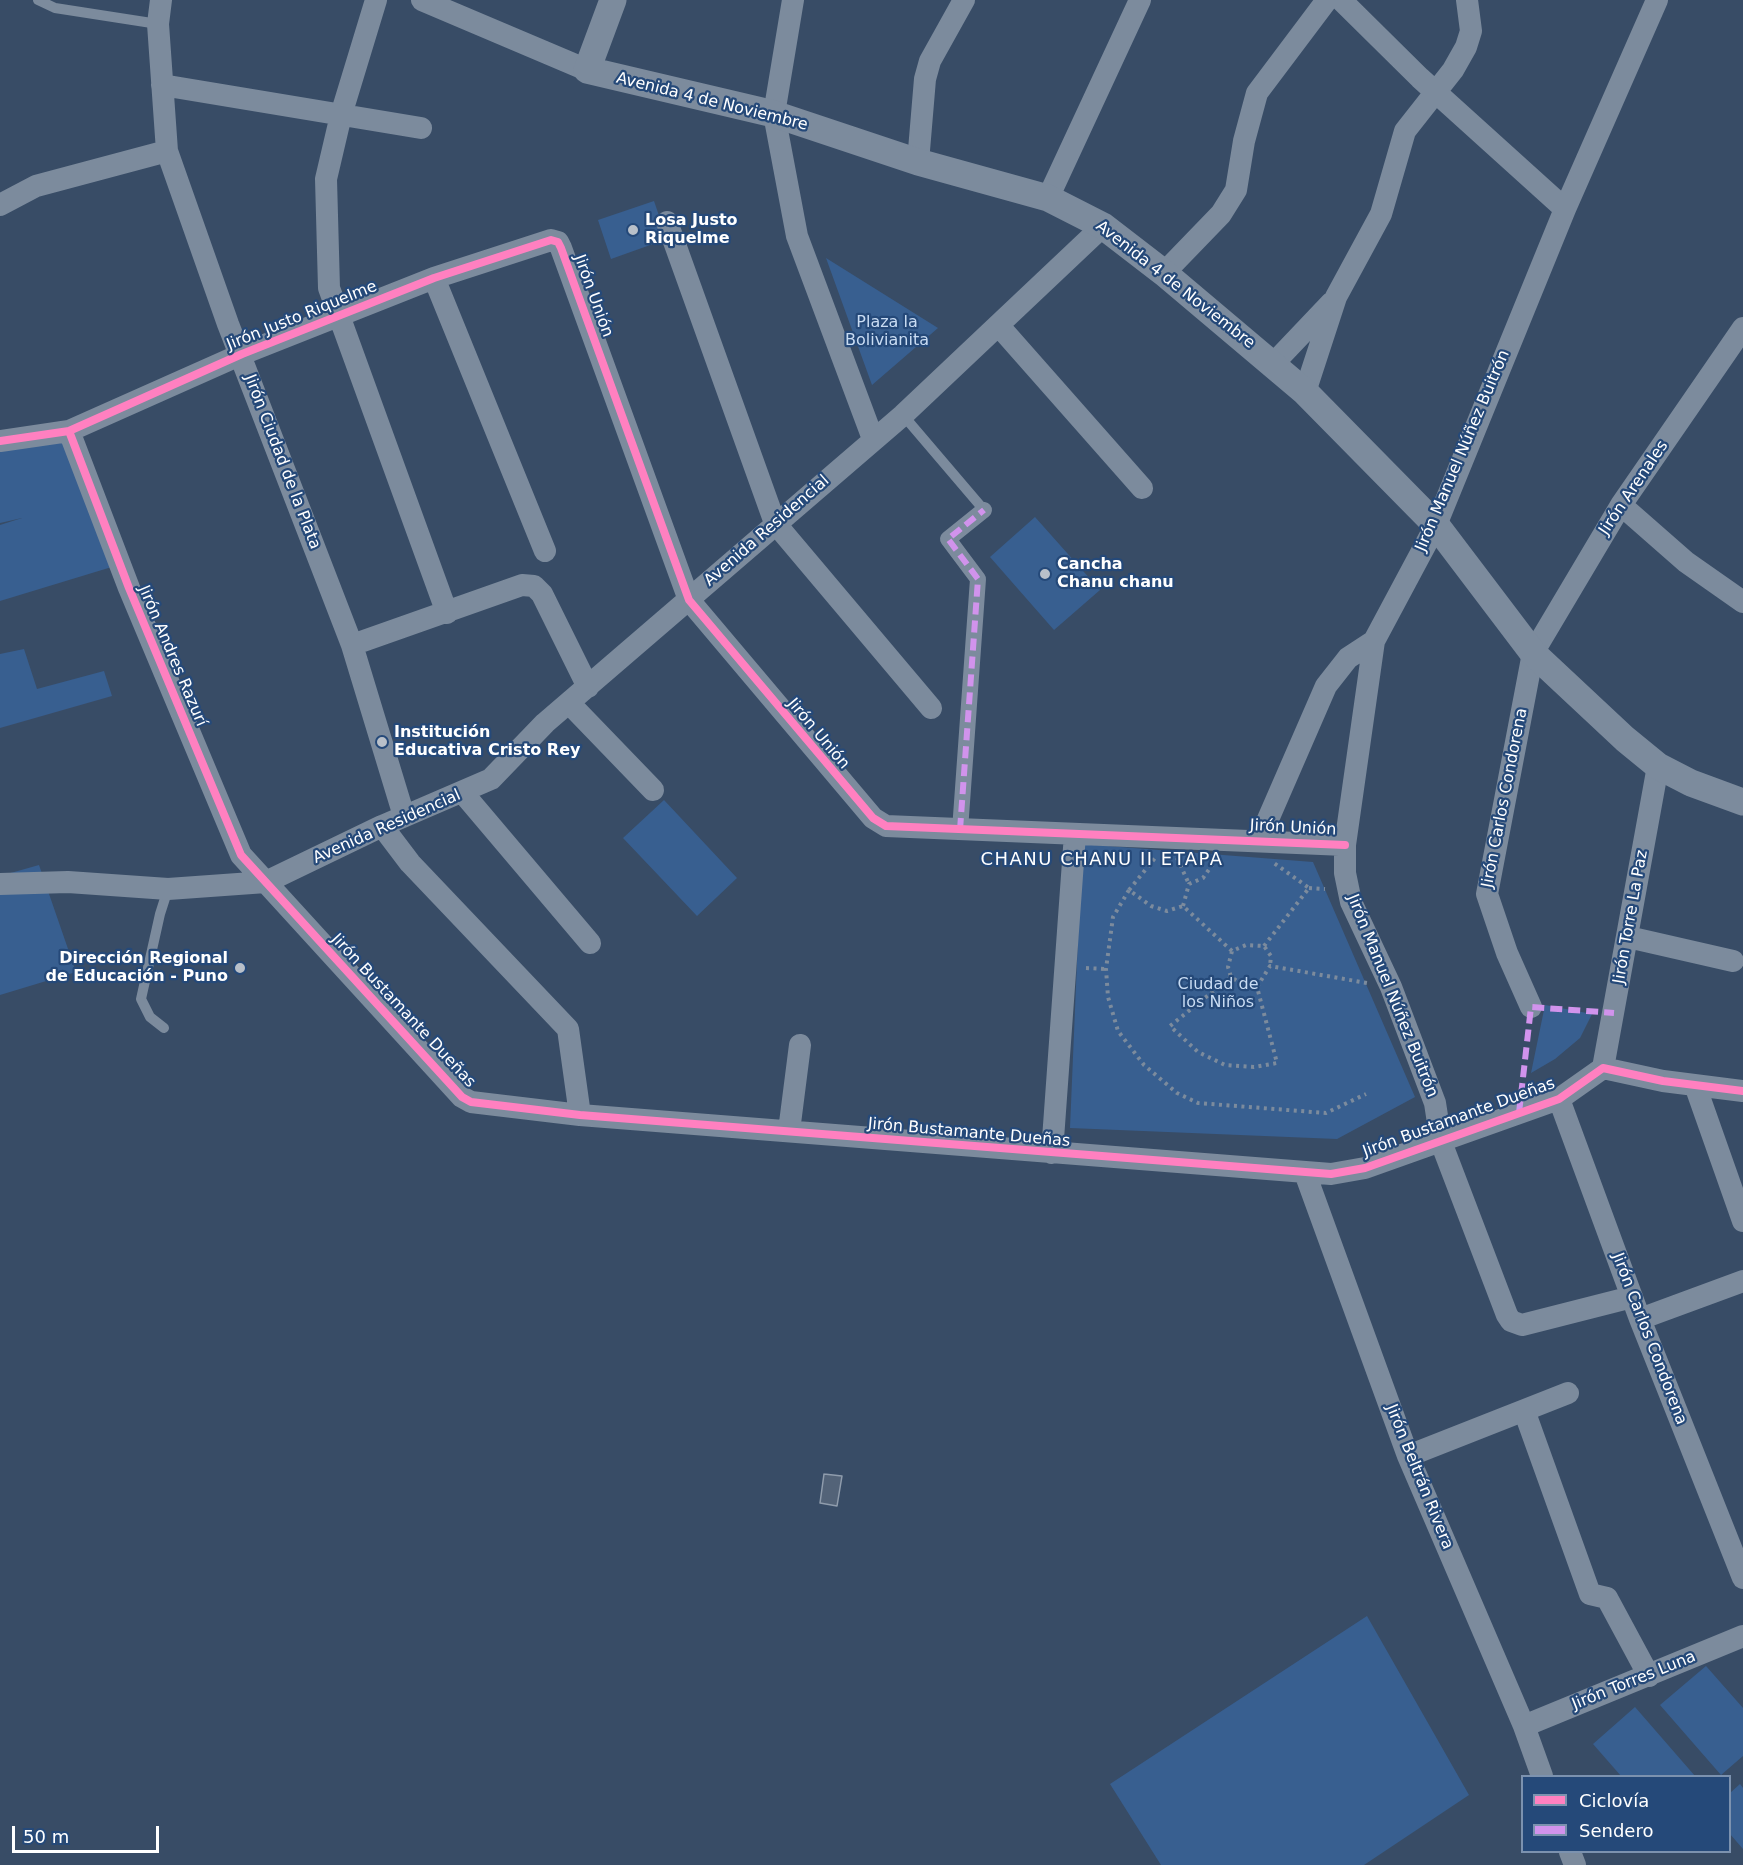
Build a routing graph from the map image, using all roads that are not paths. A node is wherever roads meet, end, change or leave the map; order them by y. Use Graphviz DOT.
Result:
graph roads {
  1 [pos="38,0"];
  2 [pos="161,0"];
  3 [pos="376,0"];
  4 [pos="422,0"];
  5 [pos="613,0"];
  6 [pos="793,0"];
  7 [pos="964,0"];
  8 [pos="1327,0"];
  9 [pos="1341,0"];
  10 [pos="1467,0"];
  11 [pos="1657,0"];
  12 [pos="1138,2"];
  13 [pos="445,4"];
  14 [pos="158,24"];
  15 [pos="587,70"];
  16 [pos="162,85"];
  17 [pos="1435,91"];
  18 [pos="774,114"];
  19 [pos="341,115"];
  20 [pos="421,128"];
  21 [pos="167,151"];
  22 [pos="918,162"];
  23 [pos="1048,198"];
  24 [pos="0,205"];
  25 [pos="1564,209"];
  26 [pos="667,222"];
  27 [pos="1103,226"];
  28 [pos="551,240"];
  29 [pos="1164,273"];
  30 [pos="434,278"];
  31 [pos="1336,297"];
  32 [pos="338,316"];
  33 [pos="999,326"];
  34 [pos="1740,338"];
  35 [pos="242,354"];
  36 [pos="1274,363"];
  37 [pos="1305,392"];
  38 [pos="903,415"];
  39 [pos="69,431"];
  40 [pos="873,439"];
  41 [pos="0,441"];
  42 [pos="1142,488"];
  43 [pos="1621,506"];
  44 [pos="984,510"];
  45 [pos="775,523"];
  46 [pos="1436,525"];
  47 [pos="545,551"];
  48 [pos="689,600"];
  49 [pos="1743,602"];
  50 [pos="447,613"];
  51 [pos="1374,641"];
  52 [pos="352,645"];
  53 [pos="1533,652"];
  54 [pos="588,687"];
  55 [pos="570,704"];
  56 [pos="930,708"];
  57 [pos="1658,766"];
  58 [pos="653,790"];
  59 [pos="463,793"];
  60 [pos="1743,802"];
  61 [pos="404,816"];
  62 [pos="382,826"];
  63 [pos="960,830"];
  64 [pos="1075,834"];
  65 [pos="1259,840"];
  66 [pos="1345,845"];
  67 [pos="266,882"];
  68 [pos="0,884"];
  69 [pos="168,889"];
  70 [pos="1628,938"];
  71 [pos="590,943"];
  72 [pos="1733,962"];
  73 [pos="1531,1007"];
  74 [pos="164,1028"];
  75 [pos="800,1045"];
  76 [pos="1603,1068"];
  77 [pos="1695,1085"];
  78 [pos="1743,1091"];
  79 [pos="1559,1099"];
  80 [pos="580,1115"];
  81 [pos="789,1131"];
  82 [pos="1441,1142"];
  83 [pos="1052,1153"];
  84 [pos="1305,1173"];
  85 [pos="1743,1221"];
  86 [pos="1743,1281"];
  87 [pos="1632,1297"];
  88 [pos="1640,1319"];
  89 [pos="1568,1393"];
  90 [pos="1525,1413"];
  91 [pos="1408,1456"];
  92 [pos="1743,1578"];
  93 [pos="1743,1636"];
  94 [pos="1649,1676"];
  95 [pos="1524,1726"];
  96 [pos="1542,1775"];
  1 -- 14 [label="lane"];
  2 -- 14 [label="street, Jirón Ciudad de la Plata"];
  3 -- 19 [label="street"];
  4 -- 13 [label="street, Avenida 4 de Noviembre"];
  5 -- 15 [label="street"];
  6 -- 18 [label="street"];
  7 -- 22 [label="street"];
  8 -- 29 [label="street"];
  9 -- 17 [label="street"];
  10 -- 17 [label="street"];
  11 -- 25 [label="street, Jirón Manuel Núñez Buitrón"];
  12 -- 23 [label="street"];
  13 -- 15 [label="street, Avenida 4 de Noviembre"];
  14 -- 16 [label="street, Jirón Ciudad de la Plata"];
  15 -- 18 [label="street, Avenida 4 de Noviembre"];
  16 -- 19 [label="street"];
  16 -- 21 [label="street, Jirón Ciudad de la Plata"];
  17 -- 25 [label="street"];
  17 -- 31 [label="street"];
  18 -- 22 [label="street, Avenida 4 de Noviembre"];
  18 -- 40 [label="street"];
  19 -- 20 [label="street"];
  19 -- 32 [label="street"];
  21 -- 24 [label="street"];
  21 -- 35 [label="street, Jirón Ciudad de la Plata"];
  22 -- 23 [label="street, Avenida 4 de Noviembre"];
  23 -- 27 [label="street, Avenida 4 de Noviembre"];
  25 -- 46 [label="street, Jirón Manuel Núñez Buitrón"];
  26 -- 45 [label="street"];
  27 -- 29 [label="street, Avenida 4 de Noviembre"];
  27 -- 33 [label="street, Avenida Residencial"];
  28 -- 30 [label="street, Jirón Justo Riquelme"];
  28 -- 48 [label="street, Jirón Unión"];
  29 -- 36 [label="street, Avenida 4 de Noviembre"];
  30 -- 32 [label="street, Jirón Justo Riquelme"];
  30 -- 47 [label="street"];
  31 -- 36 [label="street"];
  31 -- 37 [label="street"];
  32 -- 35 [label="street, Jirón Justo Riquelme"];
  32 -- 50 [label="street"];
  33 -- 38 [label="street, Avenida Residencial"];
  33 -- 42 [label="street"];
  34 -- 43 [label="street, Jirón Arenales"];
  35 -- 39 [label="street, Jirón Justo Riquelme"];
  35 -- 52 [label="street, Jirón Ciudad de la Plata"];
  36 -- 37 [label="street, Avenida 4 de Noviembre"];
  37 -- 46 [label="street, Avenida 4 de Noviembre"];
  38 -- 40 [label="street, Avenida Residencial"];
  38 -- 44 [label="lane"];
  39 -- 41 [label="street, Jirón Justo Riquelme"];
  39 -- 67 [label="street, Jirón Andres Razurí"];
  40 -- 45 [label="street, Avenida Residencial"];
  43 -- 49 [label="street"];
  43 -- 53 [label="street, Jirón Arenales"];
  44 -- 63 [label="street"];
  45 -- 48 [label="street, Avenida Residencial"];
  45 -- 56 [label="street"];
  46 -- 51 [label="street, Jirón Manuel Núñez Buitrón"];
  46 -- 53 [label="street, Avenida 4 de Noviembre"];
  48 -- 54 [label="street, Avenida Residencial"];
  48 -- 63 [label="street, Jirón Unión"];
  50 -- 52 [label="street"];
  50 -- 54 [label="street"];
  51 -- 65 [label="street"];
  51 -- 66 [label="street, Jirón Manuel Núñez Buitrón"];
  52 -- 61 [label="street, Jirón Ciudad de la Plata"];
  53 -- 57 [label="street, Avenida 4 de Noviembre"];
  53 -- 73 [label="street, Jirón Carlos Condorena"];
  54 -- 55 [label="street, Avenida Residencial"];
  55 -- 58 [label="street"];
  55 -- 59 [label="street, Avenida Residencial"];
  57 -- 60 [label="street, Avenida 4 de Noviembre"];
  57 -- 70 [label="street, Jirón Torre La Paz"];
  59 -- 61 [label="street, Avenida Residencial"];
  59 -- 71 [label="street"];
  61 -- 62 [label="street, Avenida Residencial"];
  62 -- 67 [label="street, Avenida Residencial"];
  62 -- 80 [label="street"];
  63 -- 64 [label="street, Jirón Unión"];
  64 -- 65 [label="street, Jirón Unión"];
  64 -- 83 [label="street"];
  65 -- 66 [label="street, Jirón Unión"];
  66 -- 82 [label="street, Jirón Manuel Núñez Buitrón"];
  67 -- 69 [label="street, Avenida Residencial"];
  67 -- 80 [label="street, Jirón Bustamante Dueñas"];
  68 -- 69 [label="street, Avenida Residencial"];
  69 -- 74 [label="lane"];
  70 -- 72 [label="street"];
  70 -- 76 [label="street, Jirón Torre La Paz"];
  75 -- 81 [label="street"];
  76 -- 77 [label="street"];
  76 -- 79 [label="street, Jirón Bustamante Dueñas"];
  77 -- 78 [label="street"];
  77 -- 85 [label="street"];
  79 -- 82 [label="street, Jirón Bustamante Dueñas"];
  79 -- 87 [label="street, Jirón Carlos Condorena"];
  80 -- 81 [label="street, Jirón Bustamante Dueñas"];
  81 -- 83 [label="street, Jirón Bustamante Dueñas"];
  82 -- 84 [label="street, Jirón Bustamante Dueñas"];
  82 -- 87 [label="street, Jirón Manuel Núñez Buitrón"];
  83 -- 84 [label="street, Jirón Bustamante Dueñas"];
  84 -- 91 [label="street, Jirón Beltrán Rivera"];
  86 -- 88 [label="street"];
  87 -- 88 [label="street, Jirón Carlos Condorena"];
  88 -- 92 [label="street, Jirón Carlos Condorena"];
  89 -- 90 [label="street"];
  90 -- 91 [label="street"];
  90 -- 94 [label="street"];
  91 -- 95 [label="street, Jirón Beltrán Rivera"];
  93 -- 94 [label="street, Jirón Torres Luna"];
  94 -- 95 [label="street, Jirón Torres Luna"];
  95 -- 96 [label="street, Jirón Beltrán Rivera"];
}
